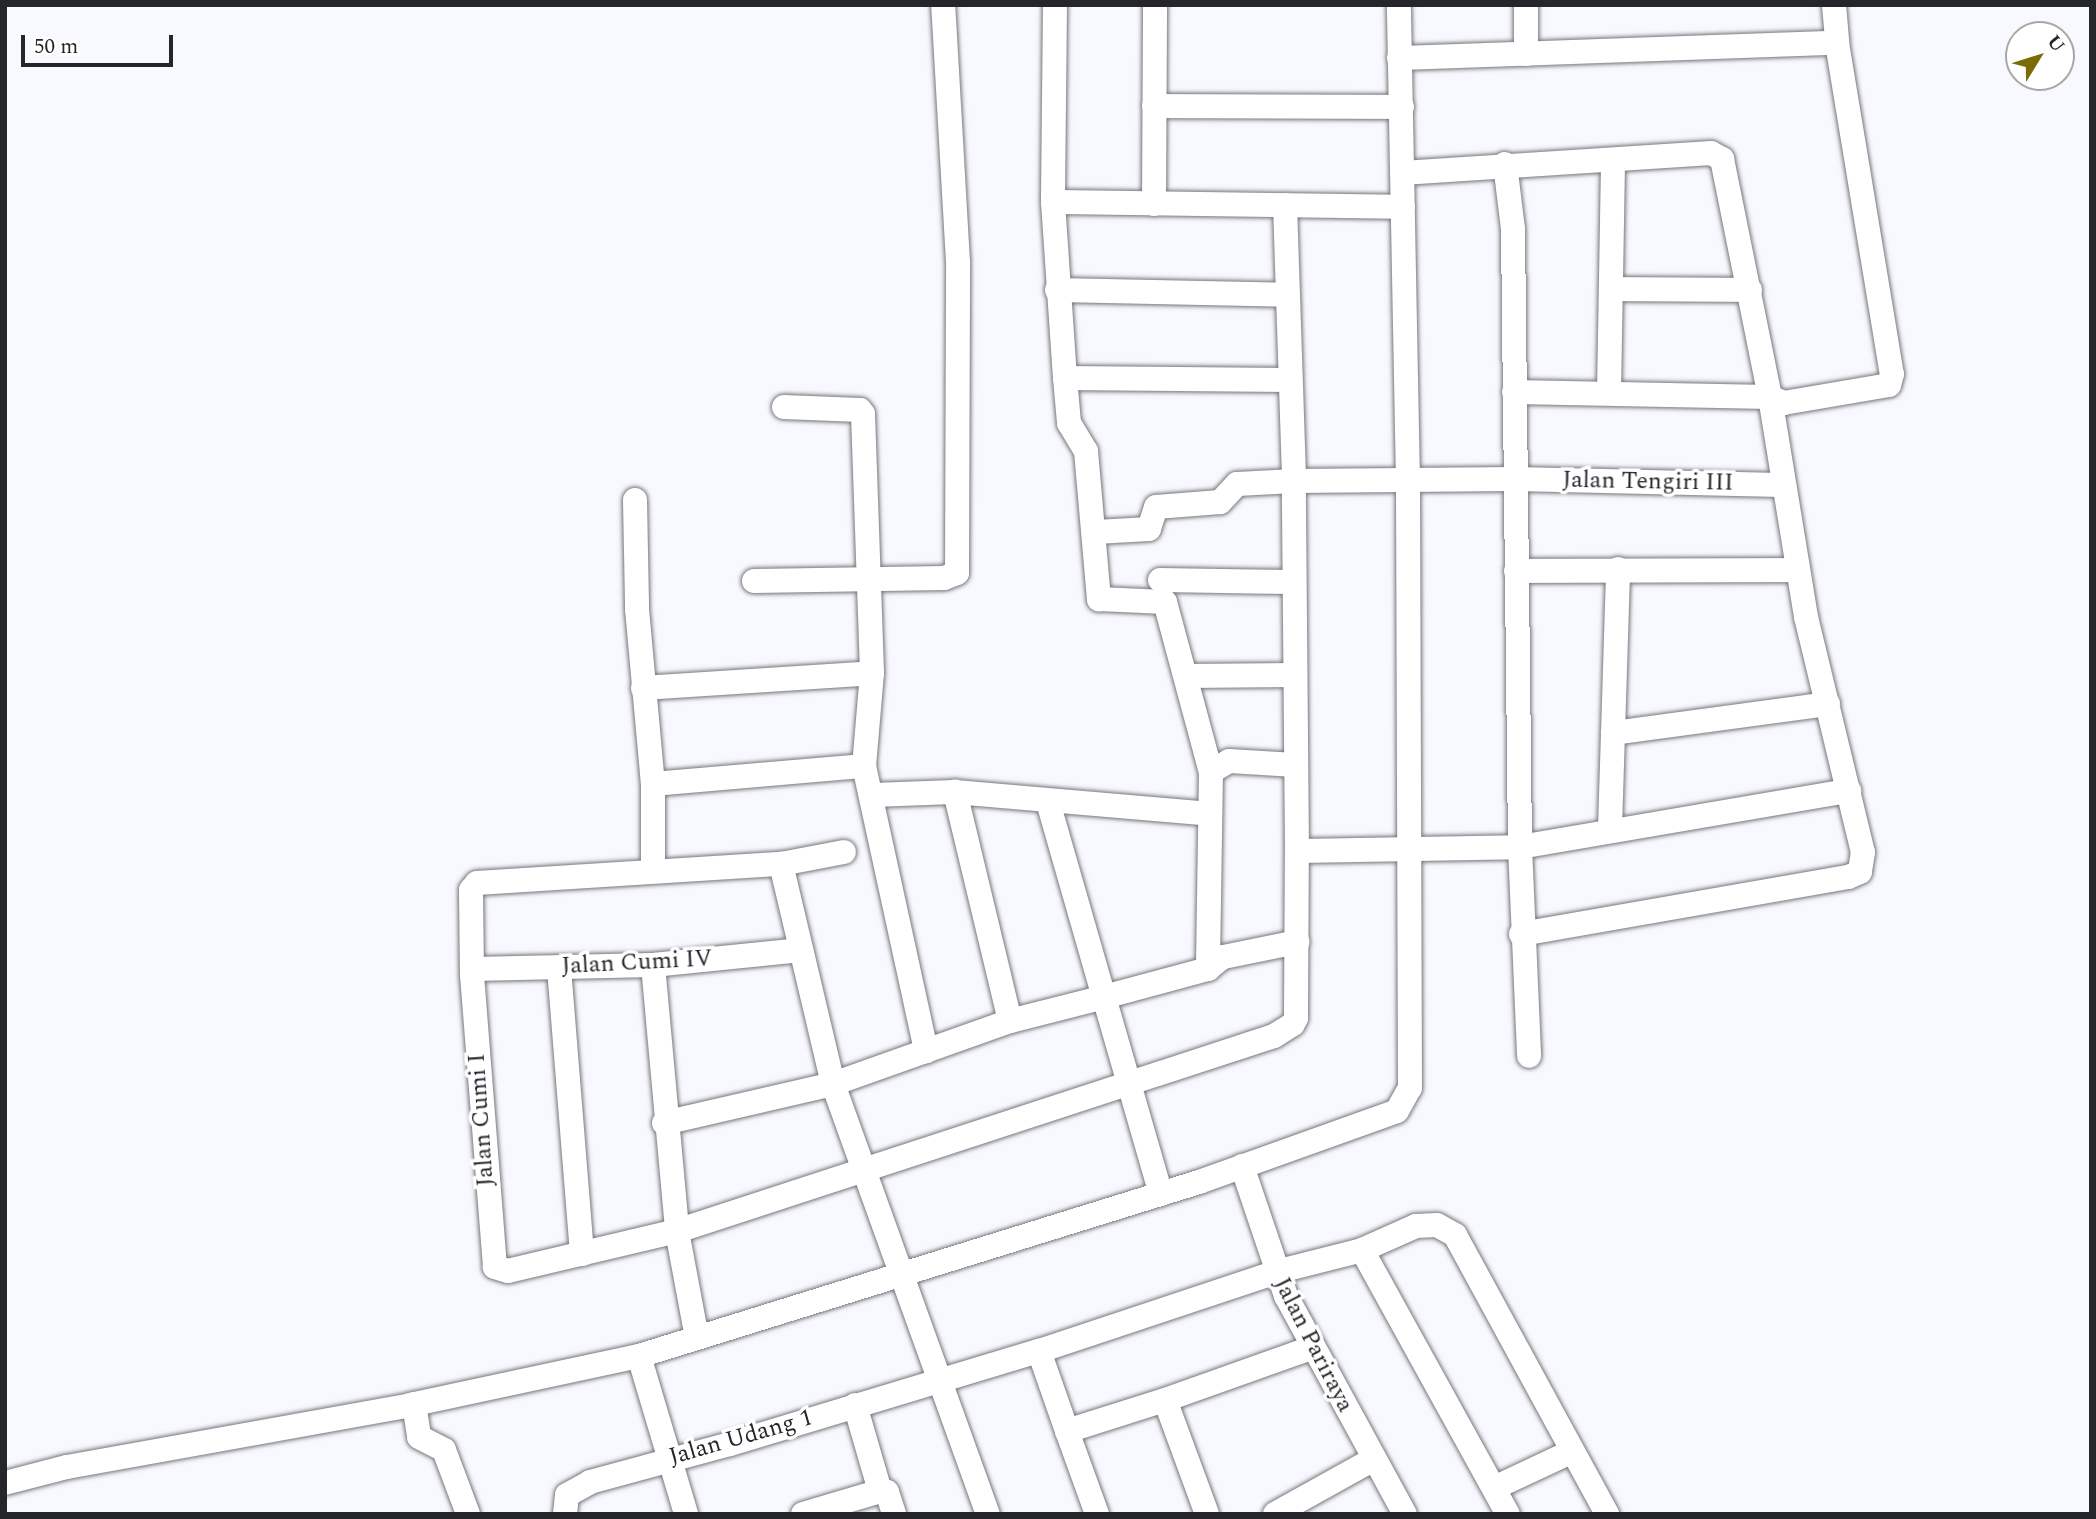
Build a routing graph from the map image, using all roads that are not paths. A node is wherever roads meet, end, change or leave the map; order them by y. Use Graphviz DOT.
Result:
graph roads {
  1 [pos="943,5"];
  2 [pos="1055,5"];
  3 [pos="1155,5"];
  4 [pos="1399,5"];
  5 [pos="1526,5"];
  6 [pos="1833,5"];
  7 [pos="1837,43"];
  8 [pos="1526,54"];
  9 [pos="1399,58"];
  10 [pos="1154,106"];
  11 [pos="1402,107"];
  12 [pos="1613,161"];
  13 [pos="1505,164"];
  14 [pos="1402,173"];
  15 [pos="1053,202"];
  16 [pos="1154,204"];
  17 [pos="1285,205"];
  18 [pos="1403,207"];
  19 [pos="1611,289"];
  20 [pos="1057,290"];
  21 [pos="1750,290"];
  22 [pos="1287,295"];
  23 [pos="1065,378"];
  24 [pos="1289,380"];
  25 [pos="1514,392"];
  26 [pos="1609,393"];
  27 [pos="1770,397"];
  28 [pos="784,407"];
  29 [pos="1516,479"];
  30 [pos="1294,481"];
  31 [pos="1408,482"];
  32 [pos="1781,485"];
  33 [pos="635,500"];
  34 [pos="1096,533"];
  35 [pos="1618,569"];
  36 [pos="1798,570"];
  37 [pos="1516,571"];
  38 [pos="754,581"];
  39 [pos="867,581"];
  40 [pos="1158,581"];
  41 [pos="1292,582"];
  42 [pos="872,673"];
  43 [pos="1294,675"];
  44 [pos="1186,676"];
  45 [pos="643,688"];
  46 [pos="1828,704"];
  47 [pos="1613,733"];
  48 [pos="1295,765"];
  49 [pos="864,766"];
  50 [pos="1211,772"];
  51 [pos="653,784"];
  52 [pos="1849,791"];
  53 [pos="955,792"];
  54 [pos="872,795"];
  55 [pos="1048,802"];
  56 [pos="1210,814"];
  57 [pos="1610,828"];
  58 [pos="1408,847"];
  59 [pos="1520,847"];
  60 [pos="1297,851"];
  61 [pos="844,852"];
  62 [pos="781,864"];
  63 [pos="653,869"];
  64 [pos="1521,934"];
  65 [pos="1297,942"];
  66 [pos="801,950"];
  67 [pos="653,965"];
  68 [pos="559,968"];
  69 [pos="472,969"];
  70 [pos="1208,969"];
  71 [pos="1104,997"];
  72 [pos="1010,1021"];
  73 [pos="926,1051"];
  74 [pos="1528,1056"];
  75 [pos="833,1084"];
  76 [pos="1129,1085"];
  77 [pos="664,1123"];
  78 [pos="1242,1166"];
  79 [pos="864,1170"];
  80 [pos="1161,1194"];
  81 [pos="677,1231"];
  82 [pos="1362,1250"];
  83 [pos="582,1254"];
  84 [pos="900,1271"];
  85 [pos="1276,1272"];
  86 [pos="697,1338"];
  87 [pos="1311,1348"];
  88 [pos="1039,1351"];
  89 [pos="639,1356"];
  90 [pos="937,1381"];
  91 [pos="1165,1400"];
  92 [pos="414,1404"];
  93 [pos="855,1405"];
  94 [pos="1067,1431"];
  95 [pos="1571,1452"];
  96 [pos="670,1458"];
  97 [pos="1374,1460"];
  98 [pos="5,1483"];
  99 [pos="880,1491"];
  100 [pos="1500,1506"];
  101 [pos="468,1514"];
  102 [pos="565,1514"];
  103 [pos="686,1514"];
  104 [pos="803,1514"];
  105 [pos="894,1514"];
  106 [pos="988,1514"];
  107 [pos="1097,1514"];
  108 [pos="1207,1514"];
  109 [pos="1275,1514"];
  110 [pos="1405,1514"];
  111 [pos="1607,1514"];
  1 -- 39 [label="street"];
  2 -- 15 [label="street"];
  3 -- 10 [label="street"];
  4 -- 9 [label="street"];
  5 -- 8 [label="street"];
  6 -- 7 [label="street"];
  7 -- 8 [label="street"];
  7 -- 27 [label="street"];
  8 -- 9 [label="street"];
  9 -- 11 [label="street"];
  10 -- 11 [label="street"];
  10 -- 16 [label="street"];
  11 -- 14 [label="street"];
  12 -- 13 [label="street"];
  12 -- 19 [label="street"];
  12 -- 21 [label="street"];
  13 -- 14 [label="street"];
  13 -- 25 [label="street"];
  14 -- 18 [label="street"];
  15 -- 16 [label="street"];
  15 -- 20 [label="street"];
  16 -- 17 [label="street"];
  17 -- 18 [label="street"];
  17 -- 22 [label="street"];
  18 -- 31 [label="street"];
  19 -- 21 [label="street"];
  19 -- 26 [label="street"];
  20 -- 22 [label="street"];
  20 -- 23 [label="street"];
  21 -- 27 [label="street"];
  22 -- 24 [label="street"];
  23 -- 24 [label="street"];
  23 -- 34 [label="street"];
  24 -- 30 [label="street"];
  25 -- 26 [label="street"];
  25 -- 29 [label="street"];
  26 -- 27 [label="street"];
  27 -- 32 [label="street"];
  28 -- 39 [label="street"];
  29 -- 31 [label="street, Jalan Tengiri III"];
  29 -- 32 [label="street, Jalan Tengiri III"];
  29 -- 37 [label="street"];
  30 -- 31 [label="street, Jalan Tengiri III"];
  30 -- 34 [label="street, Jalan Tengiri III"];
  30 -- 41 [label="street"];
  31 -- 58 [label="street"];
  32 -- 36 [label="street"];
  33 -- 45 [label="street"];
  34 -- 40 [label="street"];
  35 -- 36 [label="street"];
  35 -- 37 [label="street"];
  35 -- 47 [label="street"];
  36 -- 46 [label="street"];
  37 -- 59 [label="street"];
  38 -- 39 [label="street"];
  39 -- 42 [label="street"];
  40 -- 41 [label="street"];
  40 -- 44 [label="street"];
  41 -- 43 [label="street"];
  42 -- 45 [label="street"];
  42 -- 49 [label="street"];
  43 -- 44 [label="street"];
  43 -- 48 [label="street"];
  44 -- 50 [label="street"];
  45 -- 51 [label="street"];
  46 -- 47 [label="street"];
  46 -- 52 [label="street"];
  47 -- 57 [label="street"];
  48 -- 50 [label="street"];
  48 -- 60 [label="street"];
  49 -- 51 [label="street"];
  49 -- 54 [label="street"];
  50 -- 56 [label="street"];
  51 -- 63 [label="street"];
  52 -- 57 [label="street"];
  52 -- 64 [label="street"];
  53 -- 54 [label="street"];
  53 -- 55 [label="street"];
  53 -- 72 [label="street"];
  54 -- 73 [label="street"];
  55 -- 56 [label="street"];
  55 -- 71 [label="street"];
  56 -- 70 [label="street"];
  57 -- 59 [label="street"];
  58 -- 59 [label="street"];
  58 -- 60 [label="street"];
  58 -- 78 [label="street"];
  59 -- 64 [label="street"];
  60 -- 65 [label="street"];
  61 -- 62 [label="street, Jalan Cumi I"];
  62 -- 63 [label="street, Jalan Cumi I"];
  62 -- 66 [label="street"];
  63 -- 69 [label="street, Jalan Cumi I"];
  64 -- 74 [label="street"];
  65 -- 70 [label="street"];
  65 -- 76 [label="street"];
  66 -- 67 [label="street, Jalan Cumi IV"];
  66 -- 75 [label="street"];
  67 -- 68 [label="street, Jalan Cumi IV"];
  67 -- 77 [label="street"];
  68 -- 69 [label="street, Jalan Cumi IV"];
  68 -- 83 [label="street"];
  69 -- 83 [label="street, Jalan Cumi I"];
  70 -- 71 [label="street"];
  71 -- 72 [label="street"];
  71 -- 76 [label="street"];
  72 -- 73 [label="street"];
  73 -- 75 [label="street"];
  75 -- 77 [label="street"];
  75 -- 79 [label="street"];
  76 -- 79 [label="street"];
  76 -- 80 [label="street"];
  77 -- 81 [label="street"];
  78 -- 80 [label="street"];
  78 -- 85 [label="street, Jalan Pariraya"];
  79 -- 81 [label="street"];
  79 -- 84 [label="street"];
  80 -- 84 [label="street"];
  81 -- 83 [label="street"];
  81 -- 86 [label="street"];
  82 -- 85 [label="street, Jalan Udang 1"];
  82 -- 95 [label="street, Jalan Udang 1"];
  82 -- 100 [label="street"];
  84 -- 86 [label="street"];
  84 -- 90 [label="street"];
  85 -- 87 [label="street, Jalan Pariraya"];
  85 -- 88 [label="street, Jalan Udang 1"];
  86 -- 89 [label="street"];
  87 -- 91 [label="street"];
  87 -- 97 [label="street, Jalan Pariraya"];
  88 -- 90 [label="street, Jalan Udang 1"];
  88 -- 94 [label="street"];
  89 -- 92 [label="street"];
  89 -- 96 [label="street"];
  90 -- 93 [label="street, Jalan Udang 1"];
  90 -- 106 [label="street"];
  91 -- 94 [label="street"];
  91 -- 108 [label="street"];
  92 -- 98 [label="street"];
  92 -- 101 [label="street"];
  93 -- 96 [label="street, Jalan Udang 1"];
  93 -- 99 [label="street"];
  94 -- 107 [label="street"];
  95 -- 100 [label="street"];
  95 -- 111 [label="street, Jalan Udang 1"];
  96 -- 102 [label="street, Jalan Udang 1"];
  96 -- 103 [label="street"];
  97 -- 109 [label="street"];
  97 -- 110 [label="street, Jalan Pariraya"];
  99 -- 104 [label="street"];
  99 -- 105 [label="street"];
}
